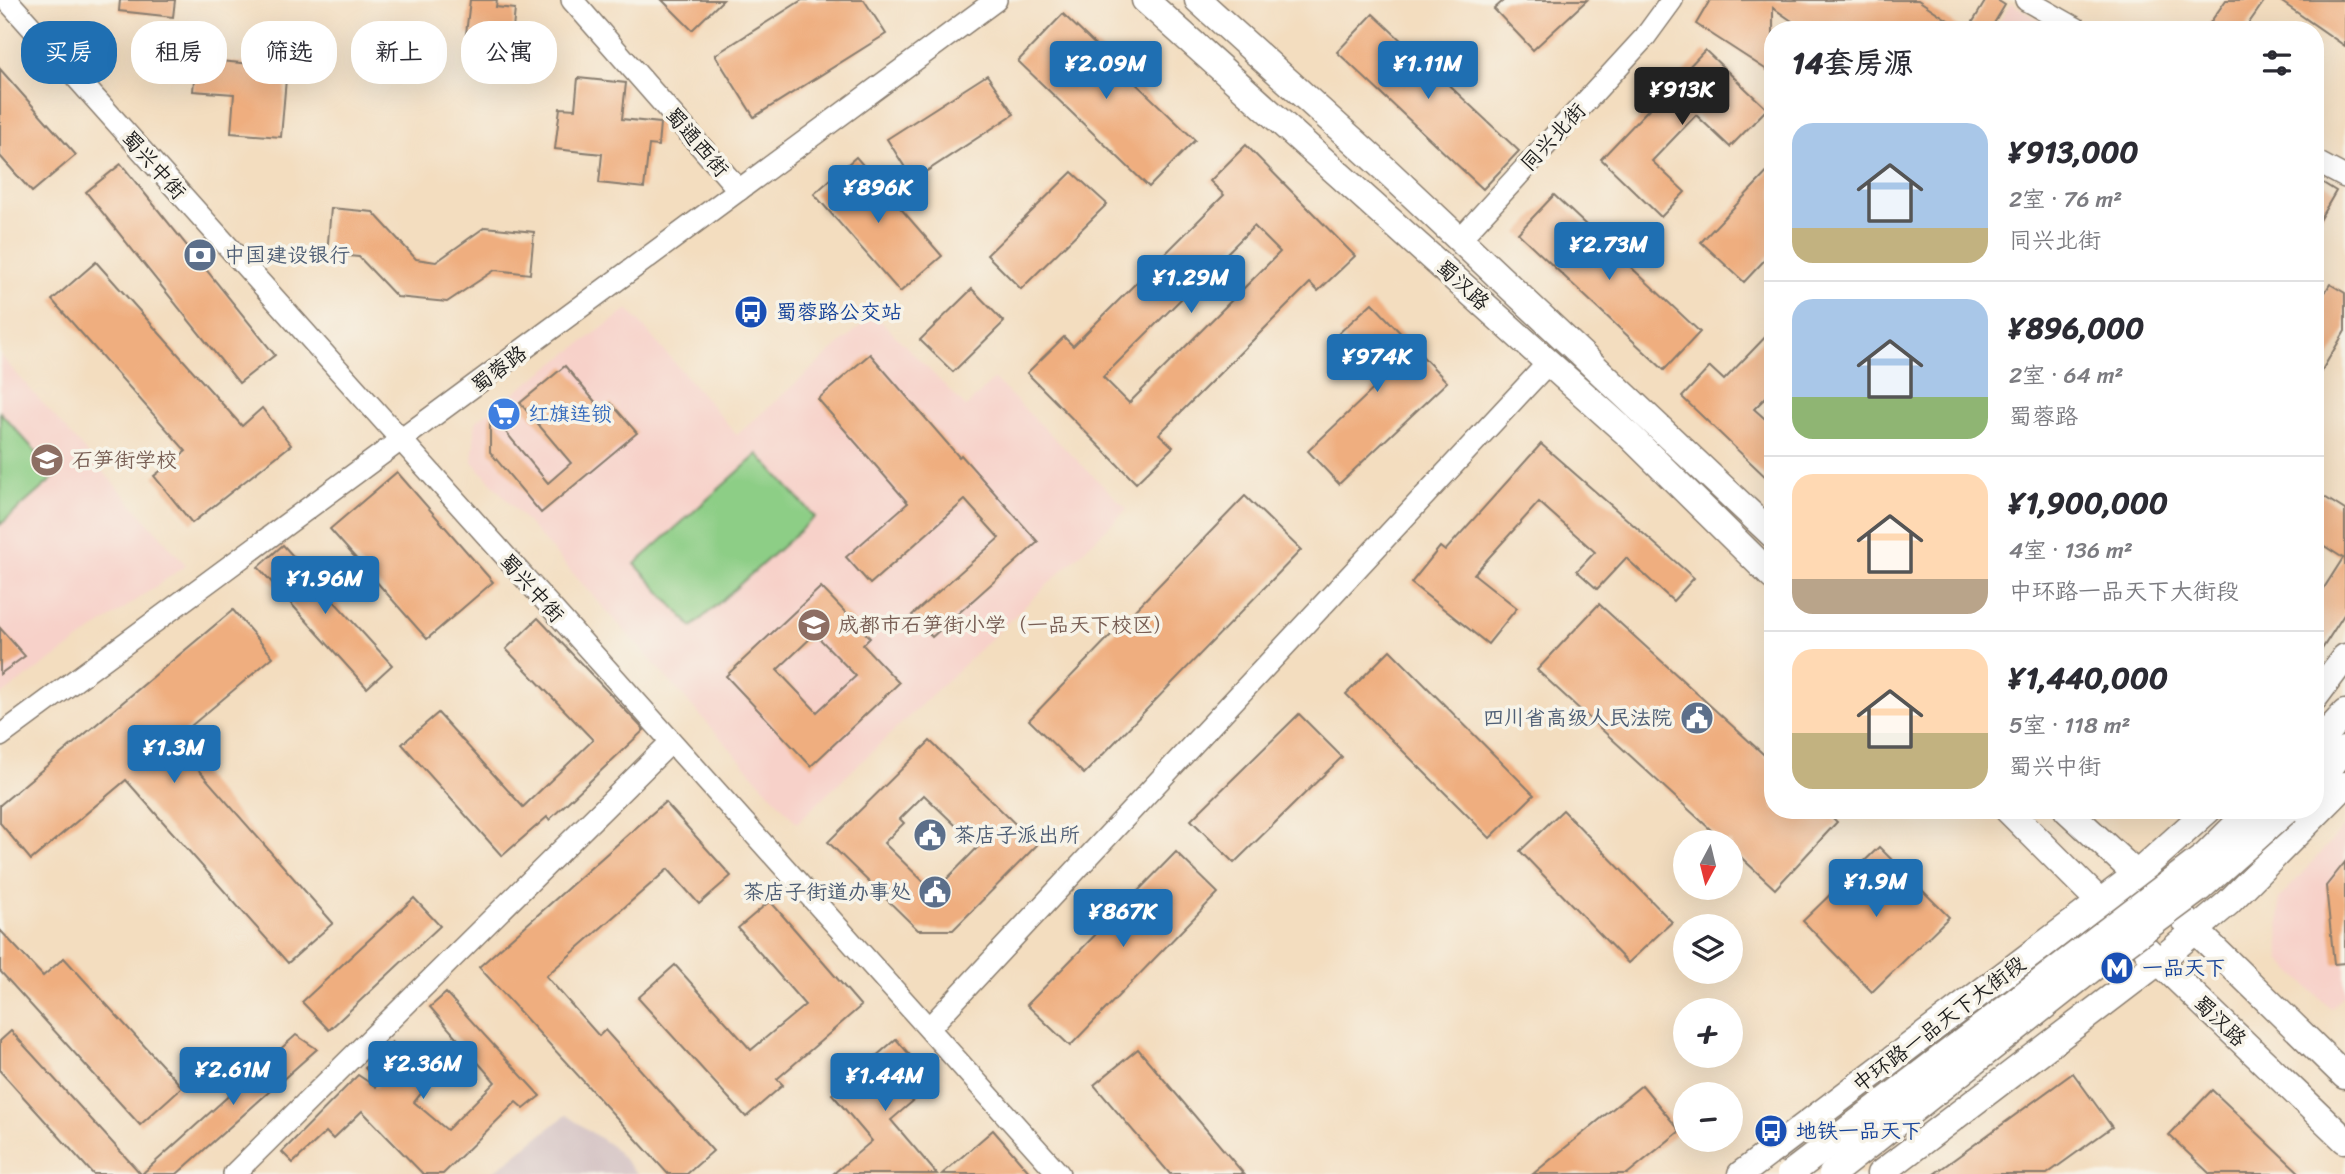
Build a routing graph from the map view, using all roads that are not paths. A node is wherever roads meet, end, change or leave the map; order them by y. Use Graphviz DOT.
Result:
graph roads {
  1 [pos="7,0"];
  2 [pos="572,0"];
  3 [pos="996,0"];
  4 [pos="1145,0"];
  5 [pos="1198,0"];
  6 [pos="1672,0"];
  7 [pos="2026,0"];
  8 [pos="2063,21"];
  9 [pos="2324,166"];
  10 [pos="2345,177"];
  11 [pos="739,190"];
  12 [pos="1459,240"];
  13 [pos="1549,362"];
  14 [pos="401,442"];
  15 [pos="1764,528"];
  16 [pos="1764,569"];
  17 [pos="2345,657"];
  18 [pos="2324,685"];
  19 [pos="2345,713"];
  20 [pos="0,736"];
  21 [pos="2324,736"];
  22 [pos="671,742"];
  23 [pos="2345,750"];
  24 [pos="2324,772"];
  25 [pos="2345,785"];
  26 [pos="2324,806"];
  27 [pos="2017,819"];
  28 [pos="2077,819"];
  29 [pos="2198,819"];
  30 [pos="2242,819"];
  31 [pos="2277,819"];
  32 [pos="2311,819"];
  33 [pos="2137,874"];
  34 [pos="2101,902"];
  35 [pos="2196,930"];
  36 [pos="2158,962"];
  37 [pos="929,1028"];
  38 [pos="2345,1076"];
  39 [pos="2345,1140"];
  40 [pos="234,1174"];
  41 [pos="1059,1174"];
  42 [pos="1741,1174"];
  43 [pos="1790,1174"];
  44 [pos="1832,1174"];
  45 [pos="1880,1174"];
  1 -- 14 [label="street, 蜀兴中街"];
  2 -- 11 [label="street, 蜀通西街"];
  3 -- 11 [label="street, 蜀蓉路"];
  4 -- 13 [label="main road, 蜀汉路"];
  5 -- 12 [label="main road, 蜀汉路"];
  6 -- 12 [label="street, 同兴北街"];
  7 -- 8 [label="street"];
  9 -- 10 [label="street"];
  11 -- 14 [label="street, 蜀蓉路"];
  12 -- 15 [label="main road, 蜀汉路"];
  13 -- 16 [label="main road, 蜀汉路"];
  13 -- 37 [label="street"];
  14 -- 20 [label="street, 蜀蓉路"];
  14 -- 22 [label="street, 蜀兴中街"];
  17 -- 18 [label="main road"];
  19 -- 21 [label="main road"];
  22 -- 37 [label="street, 蜀兴中街"];
  22 -- 40 [label="street"];
  23 -- 24 [label="main road"];
  25 -- 26 [label="main road"];
  27 -- 34 [label="main road, 蜀汉路"];
  28 -- 33 [label="main road"];
  29 -- 33 [label="main road, 中环路一品天下大街段"];
  30 -- 43 [label="main road, bridge"];
  31 -- 44 [label="main road, bridge"];
  32 -- 35 [label="main road"];
  33 -- 34 [label="main road, 中环路一品天下大街段"];
  33 -- 35 [label="main road"];
  34 -- 36 [label="main road, 蜀汉路"];
  34 -- 42 [label="main road, 中环路一品天下大街段"];
  35 -- 36 [label="main road"];
  35 -- 38 [label="main road"];
  36 -- 39 [label="main road, 蜀汉路"];
  36 -- 45 [label="main road"];
  37 -- 41 [label="street, 蜀兴中街"];
}
